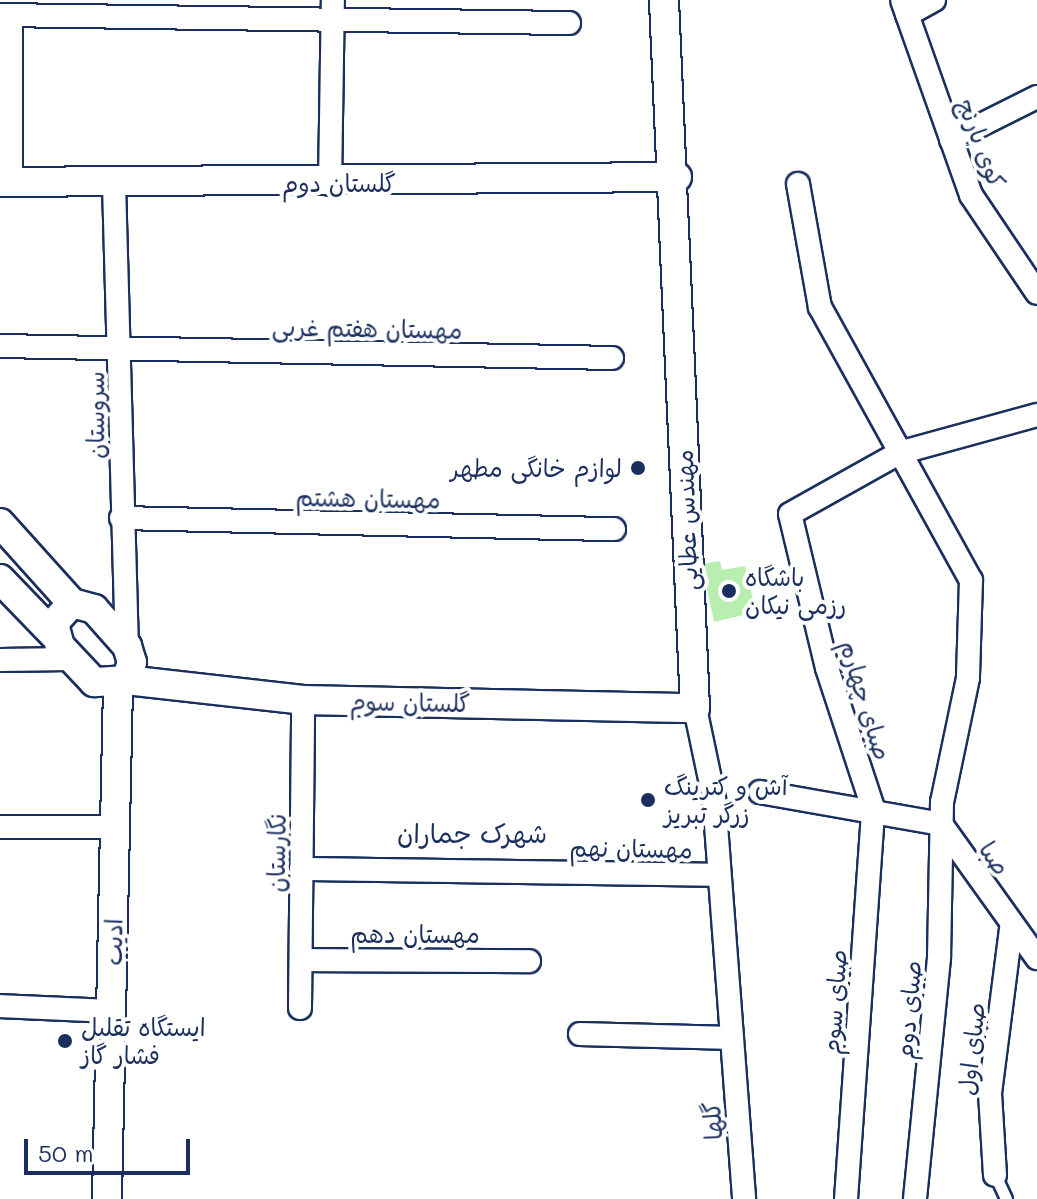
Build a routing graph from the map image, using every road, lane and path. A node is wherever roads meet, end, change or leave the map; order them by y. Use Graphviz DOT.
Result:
graph roads {
  1 [pos="664,0"];
  2 [pos="934,0"];
  3 [pos="905,7"];
  4 [pos="333,8"];
  5 [pos="6,15"];
  6 [pos="569,23"];
  7 [pos="1037,97"];
  8 [pos="951,140"];
  9 [pos="677,177"];
  10 [pos="6,182"];
  11 [pos="114,184"];
  12 [pos="330,184"];
  13 [pos="798,184"];
  14 [pos="1037,293"];
  15 [pos="0,346"];
  16 [pos="121,350"];
  17 [pos="612,358"];
  18 [pos="1037,415"];
  19 [pos="899,453"];
  20 [pos="121,518"];
  21 [pos="0,523"];
  22 [pos="614,529"];
  23 [pos="0,579"];
  24 [pos="72,603"];
  25 [pos="54,635"];
  26 [pos="127,646"];
  27 [pos="70,659"];
  28 [pos="0,660"];
  29 [pos="122,682"];
  30 [pos="303,700"];
  31 [pos="695,708"];
  32 [pos="760,792"];
  33 [pos="873,808"];
  34 [pos="941,824"];
  35 [pos="0,827"];
  36 [pos="115,827"];
  37 [pos="301,869"];
  38 [pos="719,875"];
  39 [pos="1011,928"];
  40 [pos="1037,958"];
  41 [pos="301,960"];
  42 [pos="529,961"];
  43 [pos="0,1006"];
  44 [pos="300,1008"];
  45 [pos="111,1011"];
  46 [pos="580,1034"];
  47 [pos="732,1038"];
  48 [pos="995,1175"];
  49 [pos="107,1199"];
  50 [pos="744,1199"];
  51 [pos="846,1199"];
  52 [pos="915,1199"];
  53 [pos="1006,1199"];
  1 -- 9 [label="street, مهندس عطایی"];
  2 -- 3 [label="street"];
  3 -- 8 [label="street, کوی بارنج"];
  4 -- 5 [label="street"];
  4 -- 6 [label="street"];
  4 -- 12 [label="street"];
  5 -- 10 [label="street"];
  7 -- 8 [label="street"];
  8 -- 14 [label="street, کوی بارنج"];
  9 -- 12 [label="street, گلستان دوم"];
  9 -- 31 [label="street, مهندس عطایی"];
  10 -- 11 [label="street, گلستان دوم"];
  11 -- 12 [label="street, گلستان دوم"];
  11 -- 16 [label="street, سروستان"];
  13 -- 19 [label="street, صبای دوم"];
  15 -- 16 [label="street, مهستان هفتم غربی"];
  16 -- 17 [label="street, مهستان هفتم غربی"];
  16 -- 20 [label="street, سروستان"];
  18 -- 19 [label="street"];
  19 -- 33 [label="street, صبای چهارم"];
  19 -- 34 [label="street, صبای دوم"];
  20 -- 22 [label="street, مهستان هشتم"];
  20 -- 26 [label="street, سروستان"];
  21 -- 24 [label="street"];
  23 -- 25 [label="street, گلستان سوم"];
  24 -- 25 [label="street"];
  24 -- 26 [label="street"];
  25 -- 27 [label="street, گلستان سوم"];
  26 -- 29 [label="street, ادیب"];
  27 -- 28 [label="street"];
  27 -- 29 [label="street, گلستان سوم"];
  29 -- 30 [label="street, گلستان سوم"];
  29 -- 36 [label="street, ادیب"];
  30 -- 31 [label="street, گلستان سوم"];
  30 -- 37 [label="street, نگارستان"];
  31 -- 38 [label="street, مهندس عطایی"];
  32 -- 33 [label="street"];
  33 -- 34 [label="street"];
  33 -- 51 [label="street, صبای سوم"];
  34 -- 39 [label="street, صبا"];
  34 -- 52 [label="street, صبای دوم"];
  35 -- 36 [label="street"];
  36 -- 45 [label="street, ادیب"];
  37 -- 38 [label="street, مهستان نهم"];
  37 -- 41 [label="street, نگارستان"];
  38 -- 47 [label="street, مهندس عطایی"];
  39 -- 40 [label="street, صبا"];
  39 -- 48 [label="street, صبای اول"];
  41 -- 42 [label="street, مهستان دهم"];
  41 -- 44 [label="street, نگارستان"];
  43 -- 45 [label="street"];
  45 -- 49 [label="street, ادیب"];
  46 -- 47 [label="street"];
  47 -- 50 [label="street, گلها"];
  48 -- 53 [label="lane"];
}
